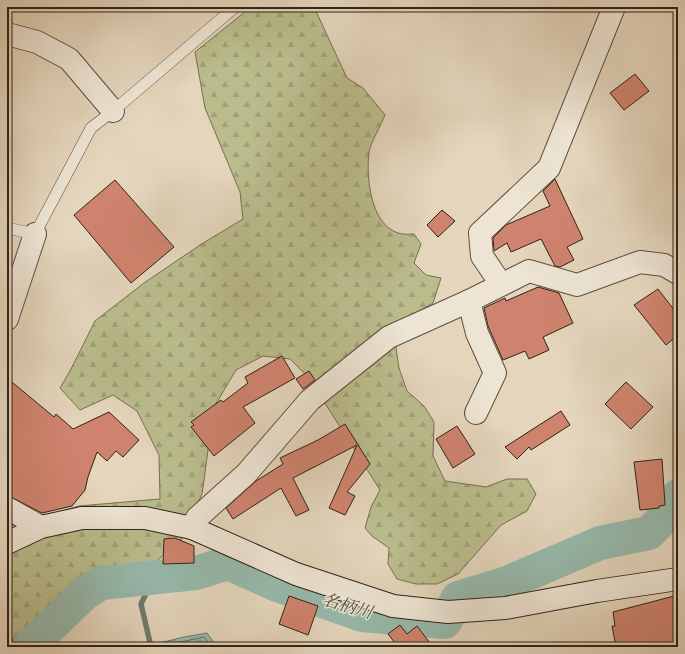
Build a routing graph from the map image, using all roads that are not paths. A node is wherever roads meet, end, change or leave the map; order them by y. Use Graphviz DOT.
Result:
graph roads {
  1 [pos="235,7"];
  2 [pos="614,7"];
  3 [pos="7,34"];
  4 [pos="114,112"];
  5 [pos="7,228"];
  6 [pos="35,234"];
  7 [pos="678,272"];
  8 [pos="501,284"];
  9 [pos="469,301"];
  10 [pos="7,319"];
  11 [pos="476,413"];
  12 [pos="7,508"];
  13 [pos="41,527"];
  14 [pos="192,528"];
  15 [pos="7,543"];
  16 [pos="678,579"];
  1 -- 4 [label="lane"];
  2 -- 8 [label="street"];
  3 -- 4 [label="street"];
  4 -- 6 [label="lane"];
  5 -- 6 [label="lane"];
  6 -- 10 [label="street"];
  7 -- 8 [label="street"];
  8 -- 9 [label="street"];
  9 -- 11 [label="street"];
  9 -- 14 [label="street"];
  12 -- 13 [label="street"];
  13 -- 14 [label="street"];
  13 -- 15 [label="street"];
  14 -- 16 [label="street"];
}
